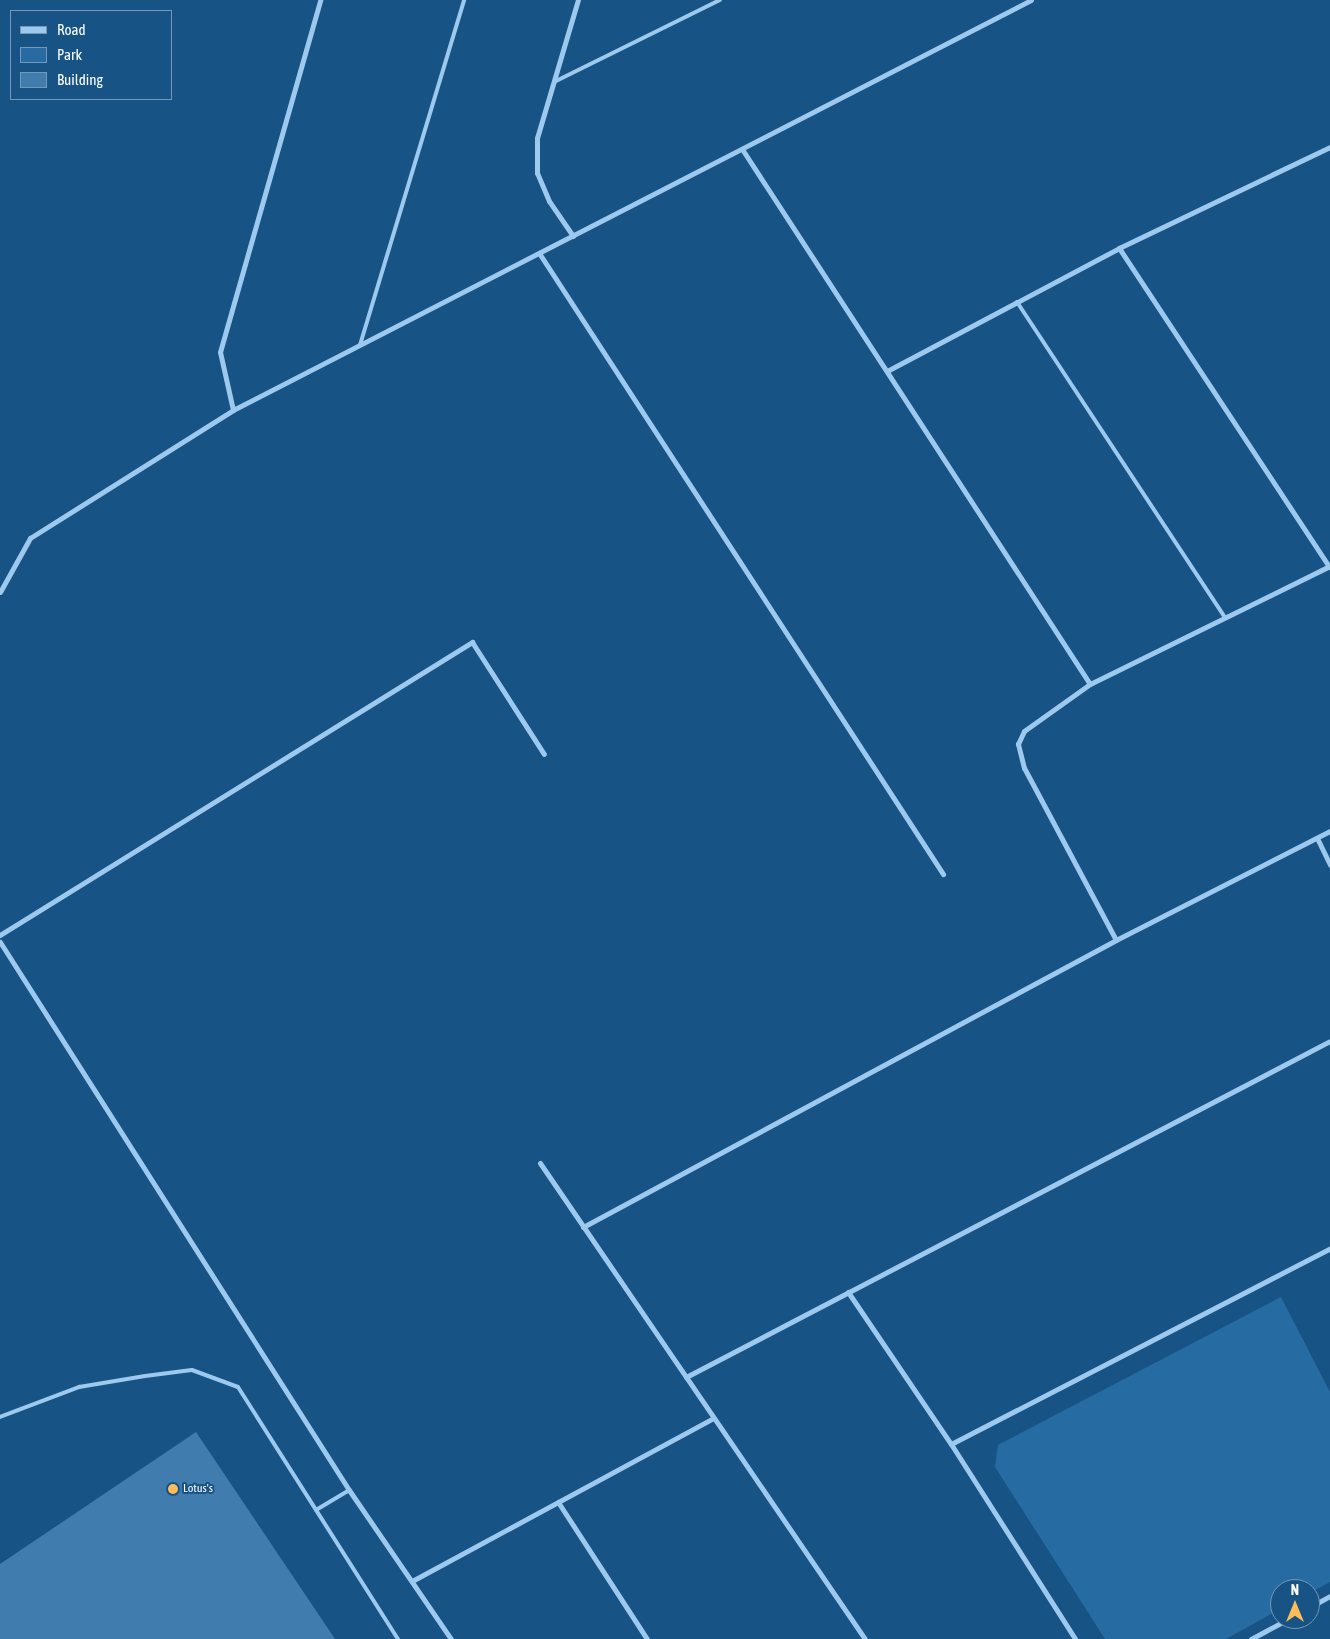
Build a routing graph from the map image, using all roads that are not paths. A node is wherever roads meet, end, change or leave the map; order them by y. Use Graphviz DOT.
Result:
graph roads {
  1 [pos="320,0"];
  2 [pos="464,0"];
  3 [pos="578,0"];
  4 [pos="720,0"];
  5 [pos="1031,0"];
  6 [pos="552,83"];
  7 [pos="1330,147"];
  8 [pos="742,149"];
  9 [pos="573,236"];
  10 [pos="1119,248"];
  11 [pos="539,253"];
  12 [pos="1017,302"];
  13 [pos="359,345"];
  14 [pos="887,371"];
  15 [pos="233,410"];
  16 [pos="1329,567"];
  17 [pos="0,592"];
  18 [pos="1225,618"];
  19 [pos="1090,684"];
  20 [pos="544,754"];
  21 [pos="1330,832"];
  22 [pos="1317,838"];
  23 [pos="1330,865"];
  24 [pos="943,874"];
  25 [pos="0,935"];
  26 [pos="1116,940"];
  27 [pos="0,942"];
  28 [pos="1330,1041"];
  29 [pos="540,1163"];
  30 [pos="583,1227"];
  31 [pos="1330,1248"];
  32 [pos="848,1292"];
  33 [pos="686,1377"];
  34 [pos="0,1417"];
  35 [pos="713,1418"];
  36 [pos="950,1444"];
  37 [pos="349,1490"];
  38 [pos="558,1502"];
  39 [pos="316,1510"];
  40 [pos="412,1580"];
  41 [pos="1270,1629"];
  42 [pos="398,1639"];
  43 [pos="451,1639"];
  44 [pos="647,1639"];
  45 [pos="865,1639"];
  46 [pos="1075,1639"];
  47 [pos="1251,1639"];
  1 -- 15 [label="street"];
  2 -- 13 [label="lane"];
  3 -- 6 [label="street"];
  4 -- 6 [label="lane"];
  5 -- 8 [label="street"];
  6 -- 9 [label="street"];
  7 -- 10 [label="street"];
  8 -- 9 [label="street"];
  8 -- 14 [label="street"];
  9 -- 11 [label="street"];
  10 -- 12 [label="street"];
  10 -- 16 [label="street"];
  11 -- 13 [label="street"];
  11 -- 24 [label="street"];
  12 -- 14 [label="street"];
  12 -- 18 [label="lane"];
  13 -- 15 [label="street"];
  14 -- 19 [label="street"];
  15 -- 17 [label="street"];
  16 -- 18 [label="street"];
  18 -- 19 [label="street"];
  19 -- 26 [label="street"];
  20 -- 25 [label="street"];
  21 -- 22 [label="street"];
  22 -- 23 [label="street"];
  22 -- 26 [label="street"];
  26 -- 30 [label="street"];
  27 -- 37 [label="street"];
  28 -- 32 [label="street"];
  29 -- 30 [label="street"];
  30 -- 33 [label="street"];
  31 -- 36 [label="street"];
  32 -- 33 [label="street"];
  32 -- 36 [label="street"];
  33 -- 35 [label="street"];
  34 -- 39 [label="lane"];
  35 -- 38 [label="street"];
  35 -- 45 [label="street"];
  36 -- 46 [label="street"];
  37 -- 39 [label="lane"];
  37 -- 40 [label="street"];
  38 -- 40 [label="street"];
  38 -- 44 [label="street"];
  39 -- 42 [label="lane"];
  40 -- 43 [label="street"];
  41 -- 47 [label="street"];
}
